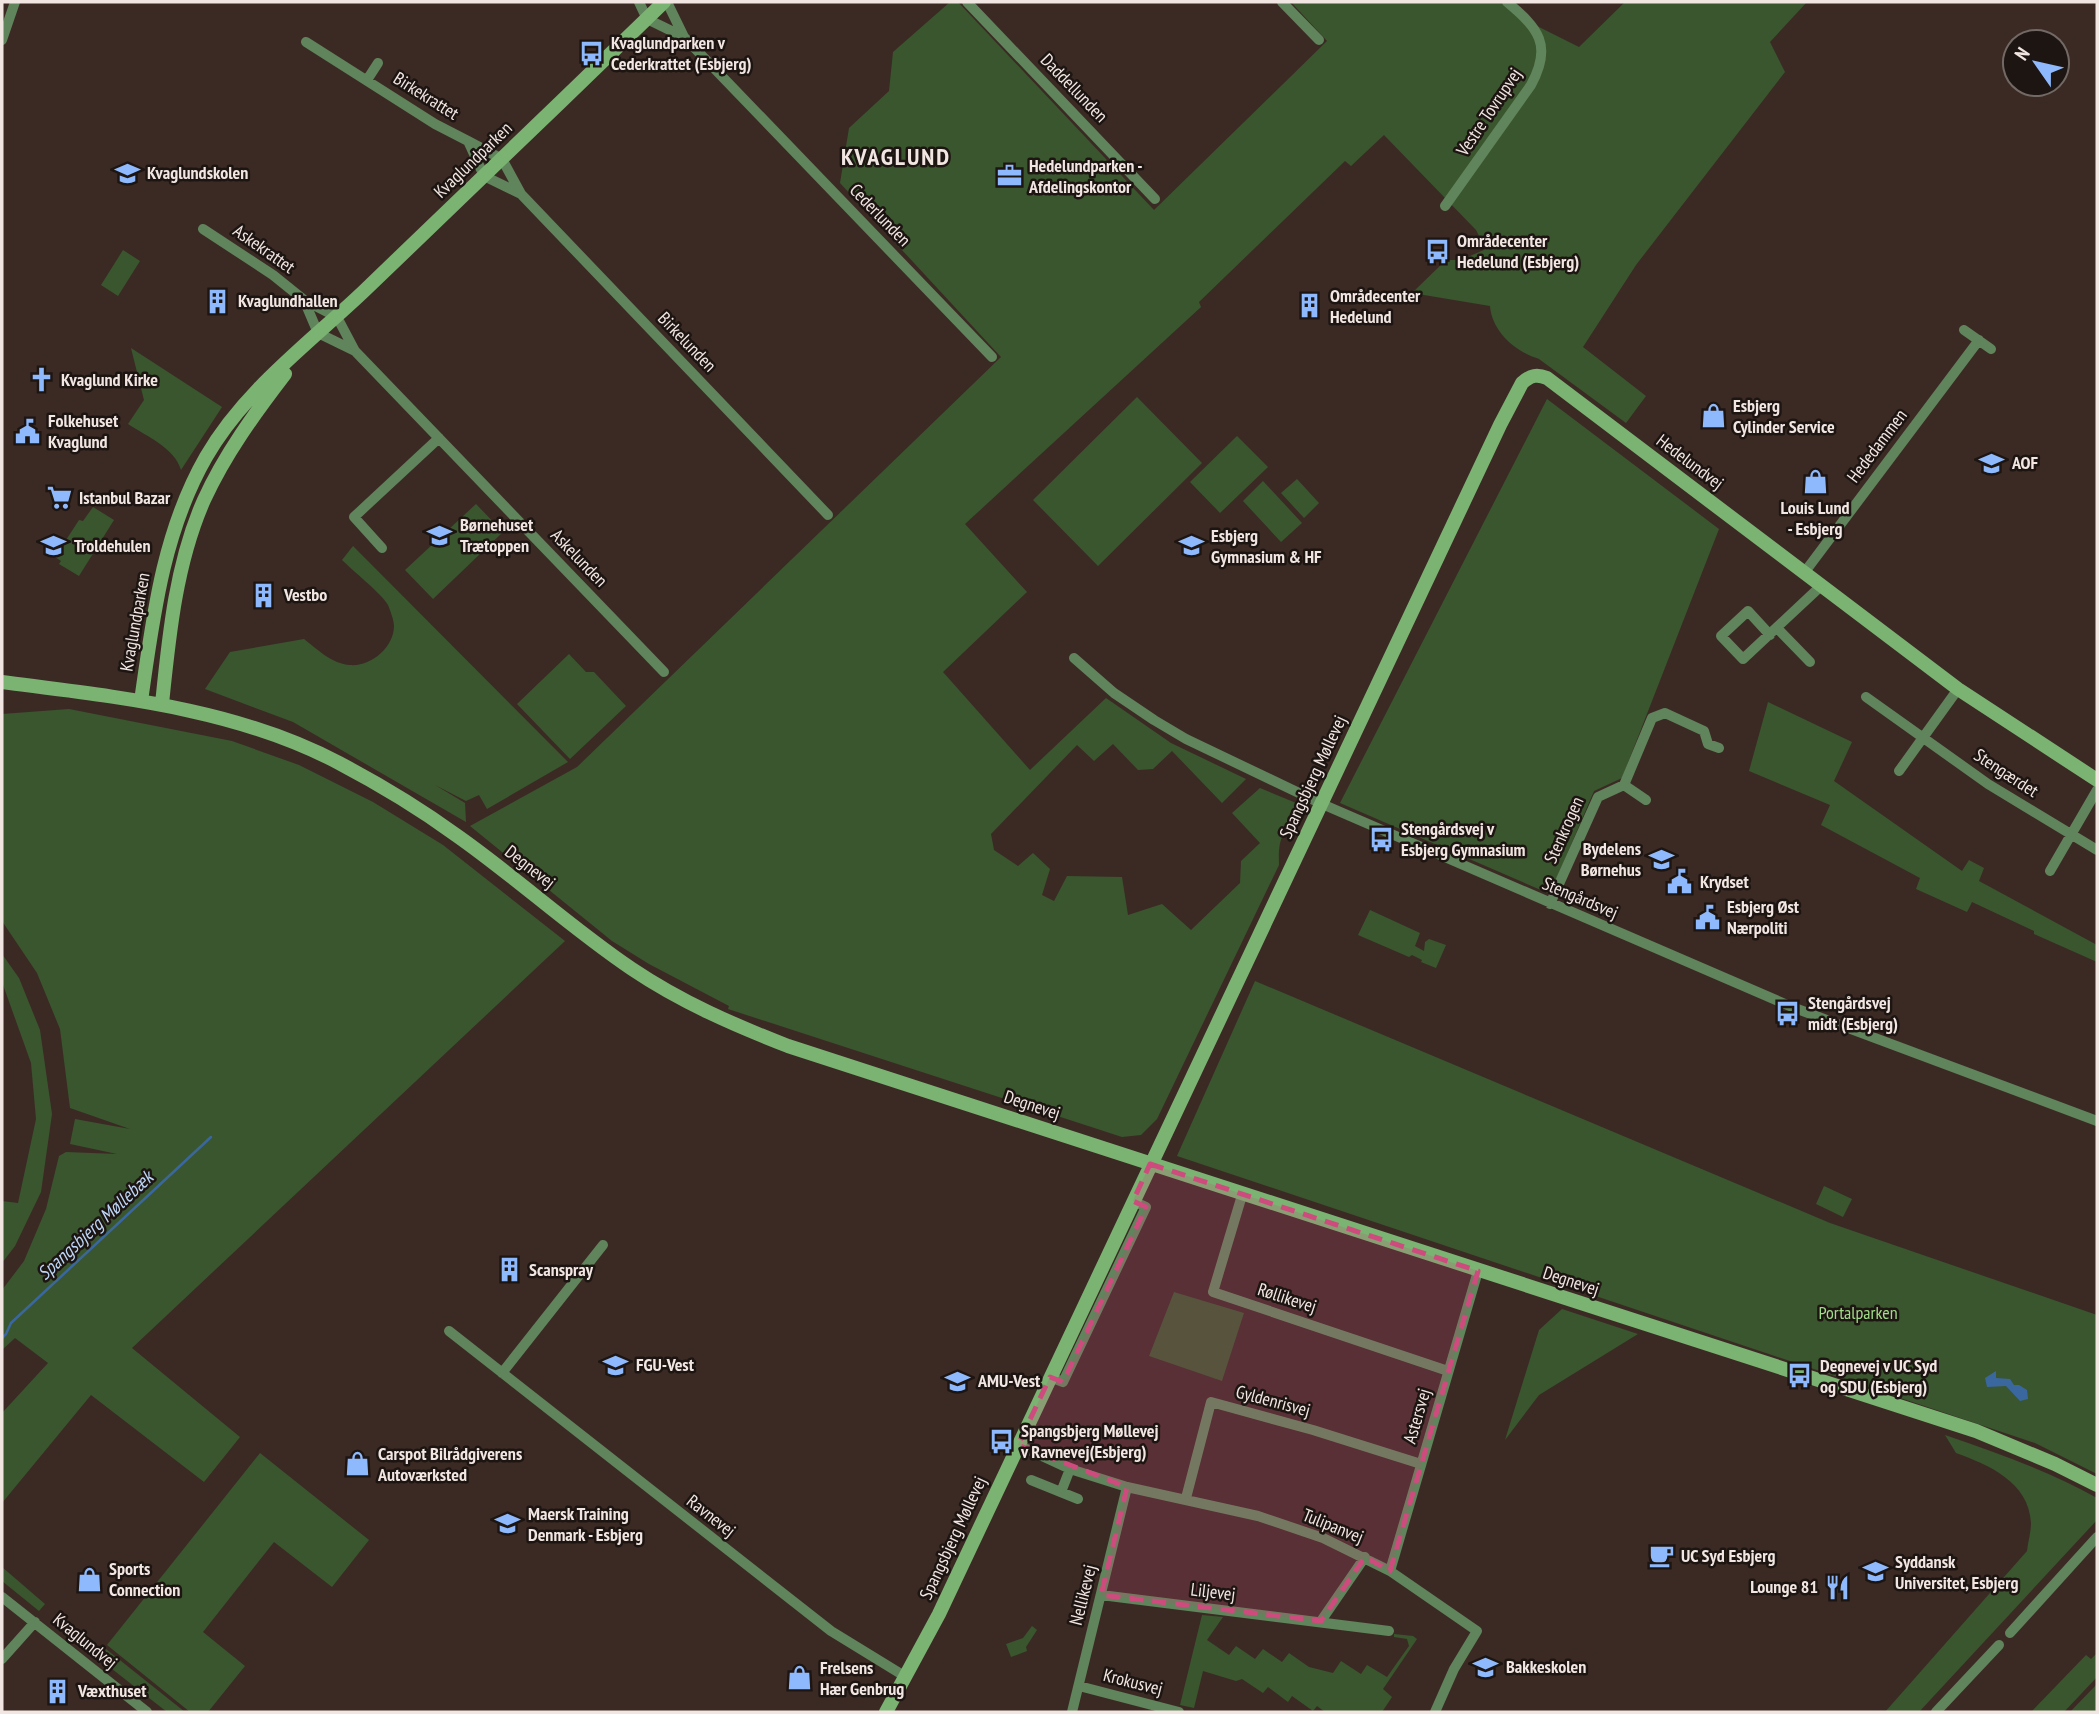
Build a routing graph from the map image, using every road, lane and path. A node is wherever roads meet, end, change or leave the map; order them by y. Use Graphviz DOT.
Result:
graph roads {
  1 [pos="15,2"];
  2 [pos="639,2"];
  3 [pos="666,2"];
  4 [pos="967,2"];
  5 [pos="1282,2"];
  6 [pos="1507,2"];
  7 [pos="6,13"];
  8 [pos="647,19"];
  9 [pos="684,37"];
  10 [pos="2,40"];
  11 [pos="1319,40"];
  12 [pos="306,42"];
  13 [pos="377,63"];
  14 [pos="367,80"];
  15 [pos="468,141"];
  16 [pos="502,159"];
  17 [pos="484,176"];
  18 [pos="521,194"];
  19 [pos="1155,199"];
  20 [pos="1445,206"];
  21 [pos="203,229"];
  22 [pos="304,300"];
  23 [pos="337,317"];
  24 [pos="1964,330"];
  25 [pos="318,333"];
  26 [pos="1979,340"];
  27 [pos="307,344"];
  28 [pos="1991,349"];
  29 [pos="355,351"];
  30 [pos="992,357"];
  31 [pos="1534,375"];
  32 [pos="439,438"];
  33 [pos="828,515"];
  34 [pos="382,548"];
  35 [pos="1804,573"];
  36 [pos="1821,586"];
  37 [pos="1774,631"];
  38 [pos="1074,658"];
  39 [pos="1810,662"];
  40 [pos="664,672"];
  41 [pos="2,682"];
  42 [pos="1958,689"];
  43 [pos="1866,697"];
  44 [pos="141,701"];
  45 [pos="163,704"];
  46 [pos="1923,738"];
  47 [pos="1719,748"];
  48 [pos="1899,771"];
  49 [pos="2097,780"];
  50 [pos="1624,785"];
  51 [pos="2097,790"];
  52 [pos="1646,800"];
  53 [pos="1322,804"];
  54 [pos="2070,836"];
  55 [pos="2097,850"];
  56 [pos="2049,872"];
  57 [pos="1550,904"];
  58 [pos="2097,1121"];
  59 [pos="1150,1164"];
  60 [pos="1243,1192"];
  61 [pos="603,1245"];
  62 [pos="1478,1271"];
  63 [pos="449,1331"];
  64 [pos="1448,1371"];
  65 [pos="502,1373"];
  66 [pos="1018,1445"];
  67 [pos="1421,1464"];
  68 [pos="1070,1469"];
  69 [pos="1031,1480"];
  70 [pos="2097,1485"];
  71 [pos="1127,1487"];
  72 [pos="1061,1492"];
  73 [pos="1186,1498"];
  74 [pos="1078,1499"];
  75 [pos="2097,1537"];
  76 [pos="1364,1557"];
  77 [pos="1390,1571"];
  78 [pos="1101,1595"];
  79 [pos="2,1597"];
  80 [pos="1321,1621"];
  81 [pos="35,1622"];
  82 [pos="1389,1631"];
  83 [pos="2010,1633"];
  84 [pos="1999,1645"];
  85 [pos="2,1659"];
  86 [pos="906,1676"];
  87 [pos="1079,1686"];
  88 [pos="147,1712"];
  89 [pos="886,1712"];
  90 [pos="1072,1712"];
  91 [pos="1179,1712"];
  92 [pos="1435,1712"];
  93 [pos="1936,1712"];
  1 -- 7 [label="street"];
  2 -- 8 [label="street"];
  3 -- 8 [label="street, Kvaglundparken"];
  3 -- 9 [label="street, Cederlunden"];
  4 -- 19 [label="street, Daddellunden"];
  5 -- 11 [label="street"];
  6 -- 20 [label="street, Vestre Tovrupvej"];
  7 -- 10 [label="street"];
  8 -- 9 [label="street, Cederlunden"];
  8 -- 16 [label="street, Kvaglundparken"];
  9 -- 30 [label="street, Cederlunden"];
  12 -- 14 [label="street, Birkekrattet"];
  13 -- 14 [label="street, Birkekrattet"];
  14 -- 15 [label="street, Birkekrattet"];
  15 -- 16 [label="street, Birkekrattet"];
  15 -- 17 [label="street, Birkekrattet"];
  16 -- 17 [label="street, Kvaglundparken"];
  16 -- 18 [label="street, Birkelunden"];
  17 -- 18 [label="street, Birkelunden"];
  17 -- 23 [label="street, Kvaglundparken"];
  18 -- 33 [label="street, Birkelunden"];
  21 -- 22 [label="street, Askekrattet"];
  22 -- 23 [label="street, Askekrattet"];
  22 -- 25 [label="street, Askekrattet"];
  23 -- 25 [label="street, Kvaglundparken"];
  23 -- 29 [label="street, Askelunden"];
  24 -- 26 [label="street"];
  25 -- 27 [label="street, Kvaglundparken"];
  25 -- 29 [label="street, Askelunden"];
  26 -- 28 [label="street"];
  26 -- 35 [label="street, Hededammen"];
  27 -- 44 [label="street, Kvaglundparken"];
  27 -- 45 [label="street, Kvaglundparken"];
  29 -- 32 [label="street, Askelunden"];
  31 -- 35 [label="street, Hedelundvej"];
  31 -- 53 [label="street, Spangsbjerg Møllevej"];
  32 -- 34 [label="street"];
  32 -- 40 [label="street, Askelunden"];
  35 -- 36 [label="street, Hedelundvej"];
  36 -- 37 [label="street"];
  36 -- 42 [label="street, Hedelundvej"];
  37 -- 37 [label="street"];
  37 -- 39 [label="street"];
  38 -- 53 [label="street, Stengårdsvej"];
  41 -- 44 [label="street, Degnevej"];
  42 -- 46 [label="street"];
  42 -- 49 [label="street, Hedelundvej"];
  43 -- 46 [label="street, Stengærdet"];
  44 -- 45 [label="street, Degnevej"];
  45 -- 59 [label="street, Degnevej"];
  46 -- 48 [label="street"];
  46 -- 54 [label="street, Stengærdet"];
  47 -- 50 [label="street"];
  50 -- 52 [label="street"];
  50 -- 57 [label="street, Stenkrogen"];
  51 -- 54 [label="street"];
  53 -- 57 [label="street, Stengårdsvej"];
  53 -- 59 [label="street, Spangsbjerg Møllevej"];
  54 -- 55 [label="street, Stengærdet"];
  54 -- 56 [label="street"];
  57 -- 58 [label="street, Stengårdsvej"];
  59 -- 60 [label="street, Degnevej"];
  59 -- 66 [label="street, Spangsbjerg Møllevej"];
  60 -- 62 [label="street, Degnevej"];
  60 -- 64 [label="street, Røllikevej"];
  61 -- 65 [label="street"];
  62 -- 64 [label="street, Astersvej"];
  62 -- 70 [label="street, Degnevej"];
  63 -- 65 [label="street, Ravnevej"];
  64 -- 67 [label="street, Astersvej"];
  65 -- 86 [label="street, Ravnevej"];
  66 -- 68 [label="street, Tulipanvej"];
  66 -- 86 [label="street, Spangsbjerg Møllevej"];
  67 -- 73 [label="street, Gyldenrisvej"];
  67 -- 77 [label="street, Astersvej"];
  68 -- 71 [label="street, Tulipanvej"];
  68 -- 72 [label="street"];
  69 -- 72 [label="street"];
  71 -- 73 [label="street, Tulipanvej"];
  71 -- 78 [label="street, Nellikevej"];
  72 -- 74 [label="street"];
  73 -- 76 [label="street, Tulipanvej"];
  75 -- 83 [label="street"];
  76 -- 77 [label="street, Tulipanvej"];
  76 -- 80 [label="street"];
  77 -- 92 [label="street, Tulipanvej"];
  78 -- 80 [label="street, Liljevej"];
  78 -- 87 [label="street, Nellikevej"];
  79 -- 81 [label="street, Kvaglundvej"];
  80 -- 82 [label="street, Liljevej"];
  81 -- 85 [label="street"];
  81 -- 88 [label="street, Kvaglundvej"];
  84 -- 93 [label="street"];
  86 -- 89 [label="street, Spangsbjerg Møllevej"];
  87 -- 90 [label="street, Nellikevej"];
  87 -- 91 [label="street, Krokusvej"];
}
